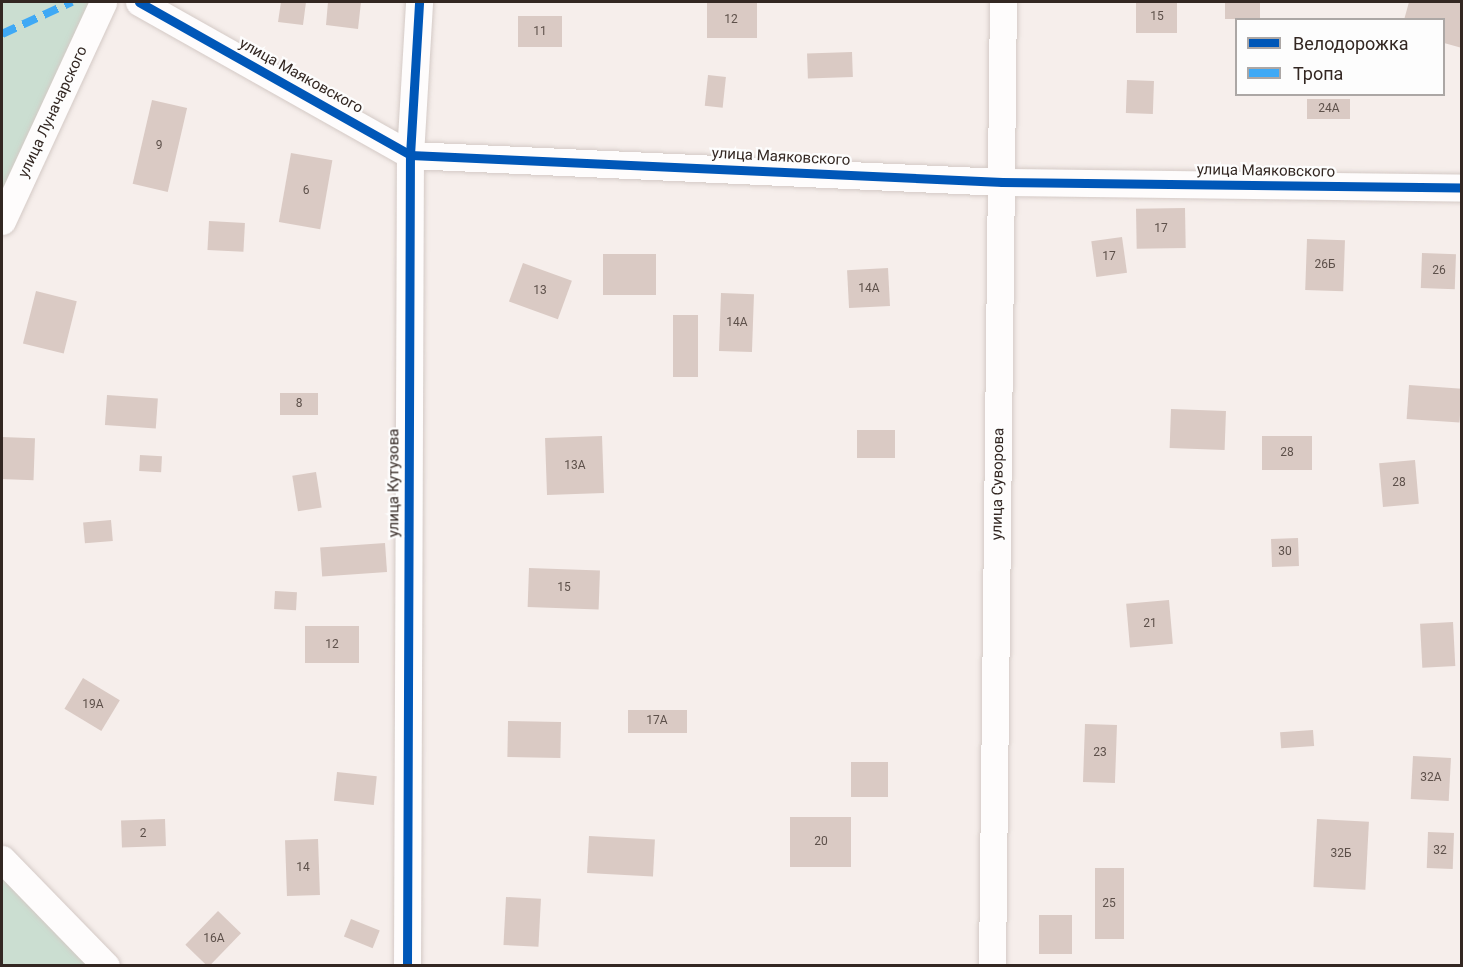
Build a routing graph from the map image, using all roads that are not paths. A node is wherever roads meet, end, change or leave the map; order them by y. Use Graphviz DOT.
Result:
graph roads {
  1 [pos="103,2"];
  2 [pos="139,2"];
  3 [pos="419,2"];
  4 [pos="1003,2"];
  5 [pos="410,154"];
  6 [pos="1002,182"];
  7 [pos="1461,188"];
  8 [pos="2,221"];
  9 [pos="2,859"];
  10 [pos="106,966"];
  11 [pos="407,966"];
  12 [pos="992,966"];
  1 -- 8 [label="street, улица Луначарского"];
  2 -- 5 [label="street, улица Маяковского"];
  3 -- 5 [label="street, улица Кутузова"];
  4 -- 6 [label="street, улица Суворова"];
  5 -- 6 [label="street, улица Маяковского"];
  5 -- 11 [label="street, улица Кутузова"];
  6 -- 7 [label="street, улица Маяковского"];
  6 -- 12 [label="street, улица Суворова"];
  9 -- 10 [label="street"];
}
